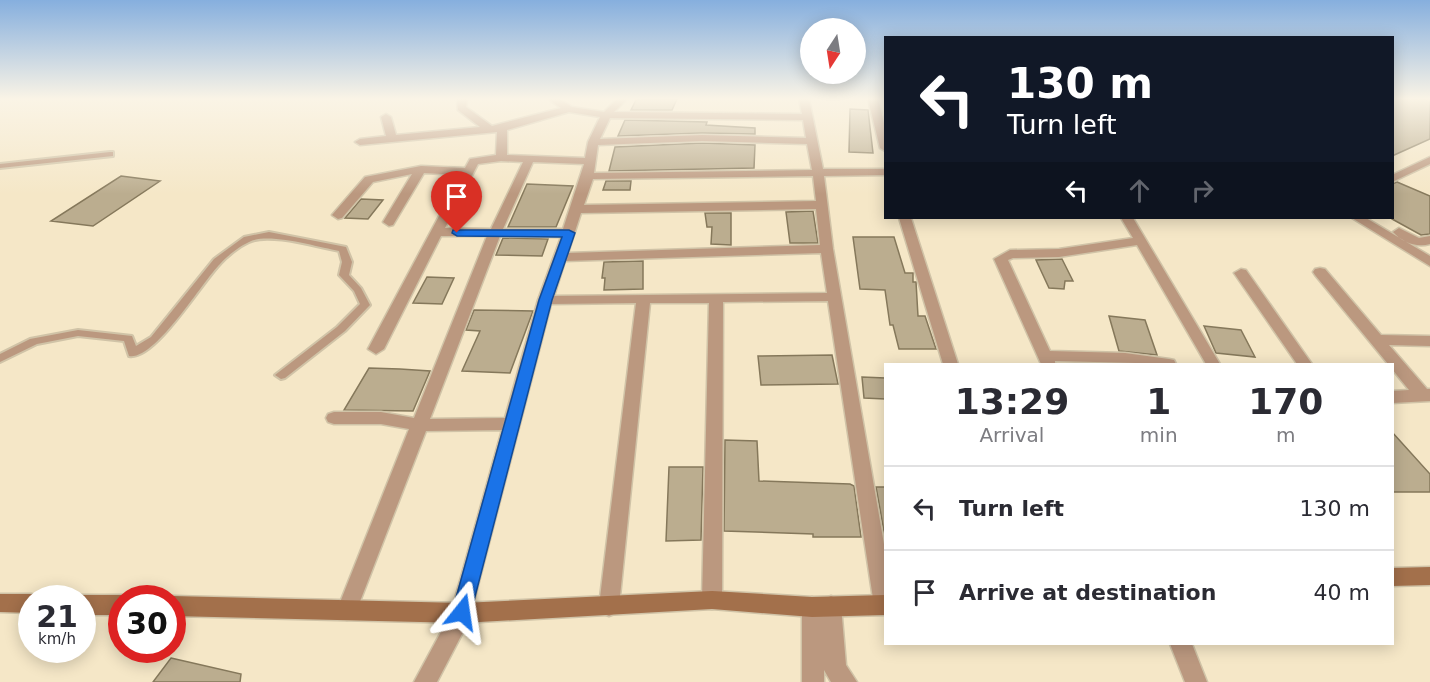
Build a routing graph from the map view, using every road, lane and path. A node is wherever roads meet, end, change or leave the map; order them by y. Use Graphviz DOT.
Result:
graph roads {
  1 [pos="390,131"];
  2 [pos="472,131"];
  3 [pos="502,131"];
  4 [pos="598,131"];
  5 [pos="810,131"];
  6 [pos="392,139"];
  7 [pos="812,141"];
  8 [pos="360,142"];
  9 [pos="593,142"];
  10 [pos="110,154"];
  11 [pos="501,158"];
  12 [pos="530,158"];
  13 [pos="1430,160"];
  14 [pos="0,166"];
  15 [pos="421,169"];
  16 [pos="588,169"];
  17 [pos="469,172"];
  18 [pos="818,172"];
  19 [pos="884,172"];
  20 [pos="1394,178"];
  21 [pos="821,205"];
  22 [pos="577,209"];
  23 [pos="338,215"];
  24 [pos="905,219"];
  25 [pos="1128,219"];
  26 [pos="1360,219"];
  27 [pos="1378,219"];
  28 [pos="389,222"];
  29 [pos="439,232"];
  30 [pos="495,233"];
  31 [pos="569,233"];
  32 [pos="1430,240"];
  33 [pos="1141,241"];
  34 [pos="827,249"];
  35 [pos="561,257"];
  36 [pos="1430,262"];
  37 [pos="1320,272"];
  38 [pos="1241,273"];
  39 [pos="835,297"];
  40 [pos="545,300"];
  41 [pos="643,300"];
  42 [pos="716,300"];
  43 [pos="1378,340"];
  44 [pos="1430,341"];
  45 [pos="376,349"];
  46 [pos="0,358"];
  47 [pos="1046,360"];
  48 [pos="951,363"];
  49 [pos="1162,363"];
  50 [pos="1212,363"];
  51 [pos="1304,363"];
  52 [pos="281,375"];
  53 [pos="1426,396"];
  54 [pos="1394,397"];
  55 [pos="334,418"];
  56 [pos="512,424"];
  57 [pos="420,425"];
  58 [pos="1430,576"];
  59 [pos="1394,577"];
  60 [pos="712,600"];
  61 [pos="0,603"];
  62 [pos="18,604"];
  63 [pos="884,605"];
  64 [pos="186,606"];
  65 [pos="609,606"];
  66 [pos="821,607"];
  67 [pos="347,609"];
  68 [pos="462,612"];
  69 [pos="1181,645"];
  70 [pos="425,682"];
  71 [pos="813,682"];
  72 [pos="846,682"];
  73 [pos="1196,682"];
  1 -- 6 [label="street"];
  2 -- 6 [label="street"];
  3 -- 11 [label="street"];
  4 -- 9 [label="street"];
  5 -- 7 [label="street"];
  6 -- 8 [label="street"];
  7 -- 9 [label="street"];
  7 -- 18 [label="street"];
  9 -- 16 [label="street"];
  10 -- 14 [label="lane"];
  11 -- 12 [label="street"];
  11 -- 17 [label="street"];
  12 -- 16 [label="street"];
  12 -- 30 [label="street"];
  13 -- 20 [label="street"];
  15 -- 17 [label="street"];
  15 -- 23 [label="street"];
  15 -- 28 [label="street"];
  16 -- 18 [label="street"];
  16 -- 22 [label="street"];
  17 -- 29 [label="street"];
  18 -- 19 [label="street"];
  18 -- 21 [label="street"];
  21 -- 22 [label="street"];
  21 -- 34 [label="street"];
  22 -- 31 [label="street"];
  24 -- 48 [label="street"];
  25 -- 33 [label="street"];
  26 -- 36 [label="street"];
  27 -- 32 [label="street"];
  29 -- 30 [label="street"];
  29 -- 45 [label="street"];
  30 -- 31 [label="street"];
  30 -- 57 [label="street"];
  31 -- 35 [label="street"];
  33 -- 47 [label="street"];
  33 -- 50 [label="street"];
  34 -- 35 [label="street"];
  34 -- 39 [label="street"];
  35 -- 40 [label="street"];
  37 -- 43 [label="street"];
  38 -- 51 [label="street"];
  39 -- 42 [label="street"];
  39 -- 63 [label="street"];
  40 -- 41 [label="street"];
  40 -- 56 [label="street"];
  41 -- 42 [label="street"];
  41 -- 65 [label="street"];
  42 -- 60 [label="street"];
  43 -- 44 [label="street"];
  43 -- 53 [label="street"];
  46 -- 52 [label="lane"];
  47 -- 49 [label="street"];
  53 -- 54 [label="street"];
  55 -- 57 [label="street"];
  56 -- 57 [label="street"];
  56 -- 68 [label="street"];
  57 -- 67 [label="street"];
  58 -- 59 [label="main road"];
  60 -- 65 [label="main road"];
  60 -- 66 [label="main road"];
  61 -- 62 [label="main road"];
  63 -- 66 [label="main road"];
  64 -- 67 [label="main road"];
  65 -- 68 [label="main road"];
  66 -- 71 [label="street"];
  66 -- 72 [label="street"];
  67 -- 68 [label="main road"];
  68 -- 70 [label="street"];
  69 -- 73 [label="street"];
}
